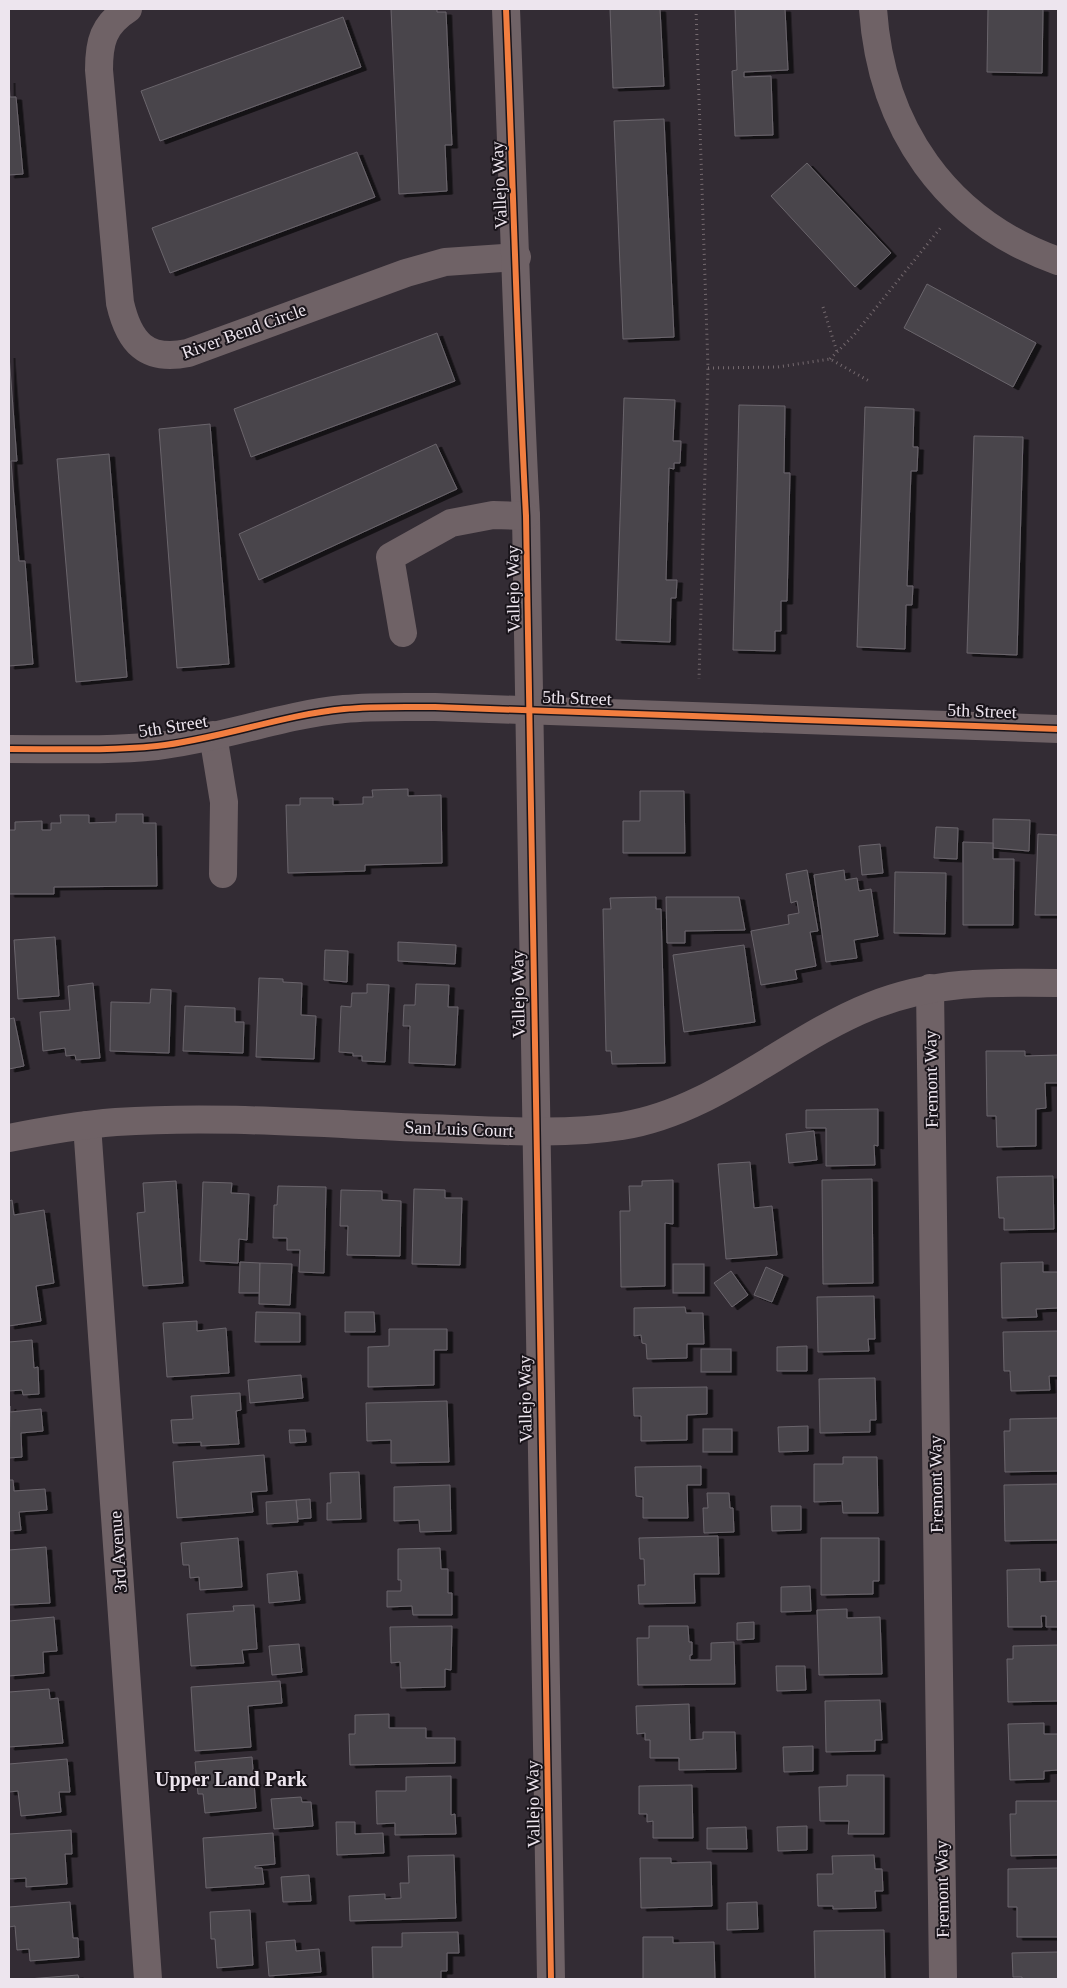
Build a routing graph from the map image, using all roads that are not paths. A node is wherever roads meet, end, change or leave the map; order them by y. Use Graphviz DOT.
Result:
graph roads {
  1 [pos="128,9"];
  2 [pos="506,9"];
  3 [pos="873,9"];
  4 [pos="517,257"];
  5 [pos="1058,261"];
  6 [pos="526,516"];
  7 [pos="403,633"];
  8 [pos="530,711"];
  9 [pos="1058,729"];
  10 [pos="214,735"];
  11 [pos="9,749"];
  12 [pos="223,874"];
  13 [pos="1058,983"];
  14 [pos="930,988"];
  15 [pos="87,1125"];
  16 [pos="536,1131"];
  17 [pos="9,1138"];
  18 [pos="148,1979"];
  19 [pos="551,1979"];
  20 [pos="943,1979"];
  1 -- 4 [label="street, River Bend Circle"];
  2 -- 4 [label="street, Vallejo Way"];
  3 -- 5 [label="street"];
  4 -- 6 [label="street, Vallejo Way"];
  6 -- 7 [label="street"];
  6 -- 8 [label="street, Vallejo Way"];
  8 -- 9 [label="street, 5th Street"];
  8 -- 10 [label="street, 5th Street"];
  8 -- 16 [label="street, Vallejo Way"];
  10 -- 11 [label="street, 5th Street"];
  10 -- 12 [label="street"];
  13 -- 14 [label="street, San Luis Court"];
  14 -- 16 [label="street, San Luis Court"];
  14 -- 20 [label="street, Fremont Way"];
  15 -- 16 [label="street, San Luis Court"];
  15 -- 17 [label="street, San Luis Court"];
  15 -- 18 [label="street, 3rd Avenue"];
  16 -- 19 [label="street, Vallejo Way"];
}
